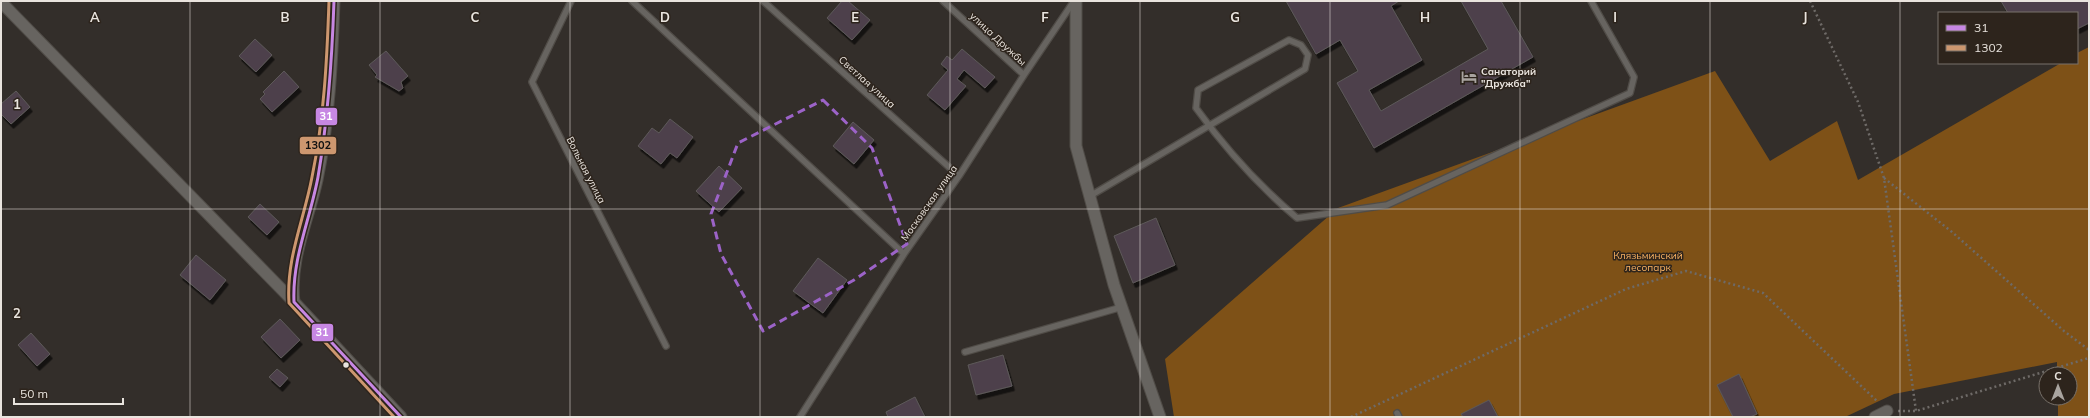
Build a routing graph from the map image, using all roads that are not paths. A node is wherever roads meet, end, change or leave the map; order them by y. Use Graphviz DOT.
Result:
graph roads {
  1 [pos="334,1"];
  2 [pos="571,1"];
  3 [pos="632,1"];
  4 [pos="763,1"];
  5 [pos="943,1"];
  6 [pos="1075,1"];
  7 [pos="1591,1"];
  8 [pos="1,2"];
  9 [pos="1024,75"];
  10 [pos="1209,126"];
  11 [pos="959,176"];
  12 [pos="1090,196"];
  13 [pos="904,254"];
  14 [pos="294,302"];
  15 [pos="1122,307"];
  16 [pos="666,346"];
  17 [pos="965,352"];
  18 [pos="1887,411"];
  19 [pos="401,417"];
  20 [pos="800,417"];
  21 [pos="1160,417"];
  22 [pos="1875,417"];
  1 -- 14 [label="street"];
  2 -- 16 [label="lane, Вольная улица"];
  3 -- 13 [label="lane"];
  4 -- 11 [label="lane, Светлая улица"];
  5 -- 9 [label="lane, улица Дружбы"];
  6 -- 9 [label="lane, Московская улица"];
  6 -- 12 [label="street"];
  7 -- 10 [label="lane"];
  8 -- 14 [label="street"];
  9 -- 11 [label="lane, Московская улица"];
  10 -- 10 [label="lane"];
  10 -- 12 [label="lane"];
  11 -- 13 [label="lane, Московская улица"];
  12 -- 15 [label="street"];
  13 -- 20 [label="lane, Московская улица"];
  14 -- 19 [label="street"];
  15 -- 17 [label="lane"];
  15 -- 21 [label="street"];
  18 -- 22 [label="street"];
}
